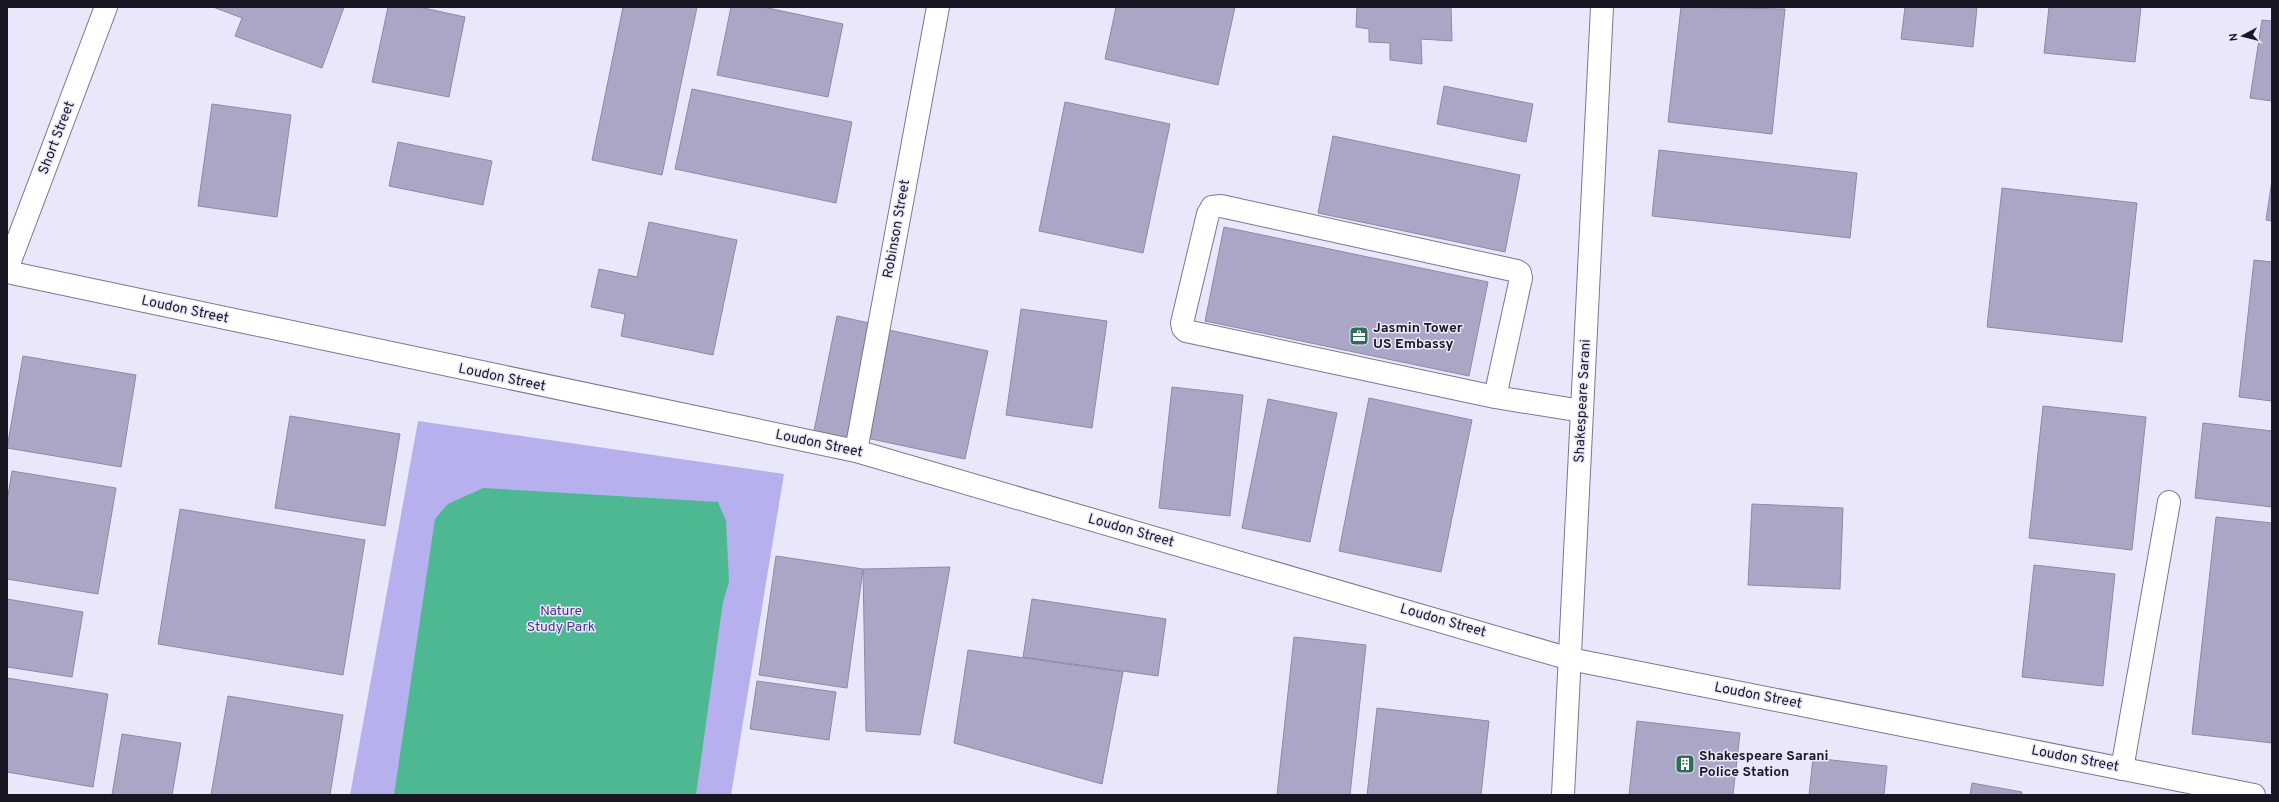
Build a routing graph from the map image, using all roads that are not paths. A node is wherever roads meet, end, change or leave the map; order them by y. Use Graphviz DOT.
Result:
graph roads {
  1 [pos="106,7"];
  2 [pos="938,7"];
  3 [pos="1602,7"];
  4 [pos="7,269"];
  5 [pos="7,272"];
  6 [pos="1495,397"];
  7 [pos="1582,411"];
  8 [pos="856,451"];
  9 [pos="2169,502"];
  10 [pos="1570,658"];
  11 [pos="2122,769"];
  12 [pos="1564,795"];
  13 [pos="2254,795"];
  1 -- 4 [label="main road, Short Street"];
  2 -- 8 [label="main road, Robinson Street"];
  3 -- 7 [label="main road, Shakespeare Sarani"];
  5 -- 8 [label="main road, Loudon Street"];
  6 -- 6 [label="main road"];
  6 -- 7 [label="main road"];
  7 -- 10 [label="main road, Shakespeare Sarani"];
  8 -- 10 [label="main road, Loudon Street"];
  9 -- 11 [label="main road"];
  10 -- 11 [label="main road, Loudon Street"];
  10 -- 12 [label="main road, Shakespeare Sarani"];
  11 -- 13 [label="main road, Loudon Street"];
}
